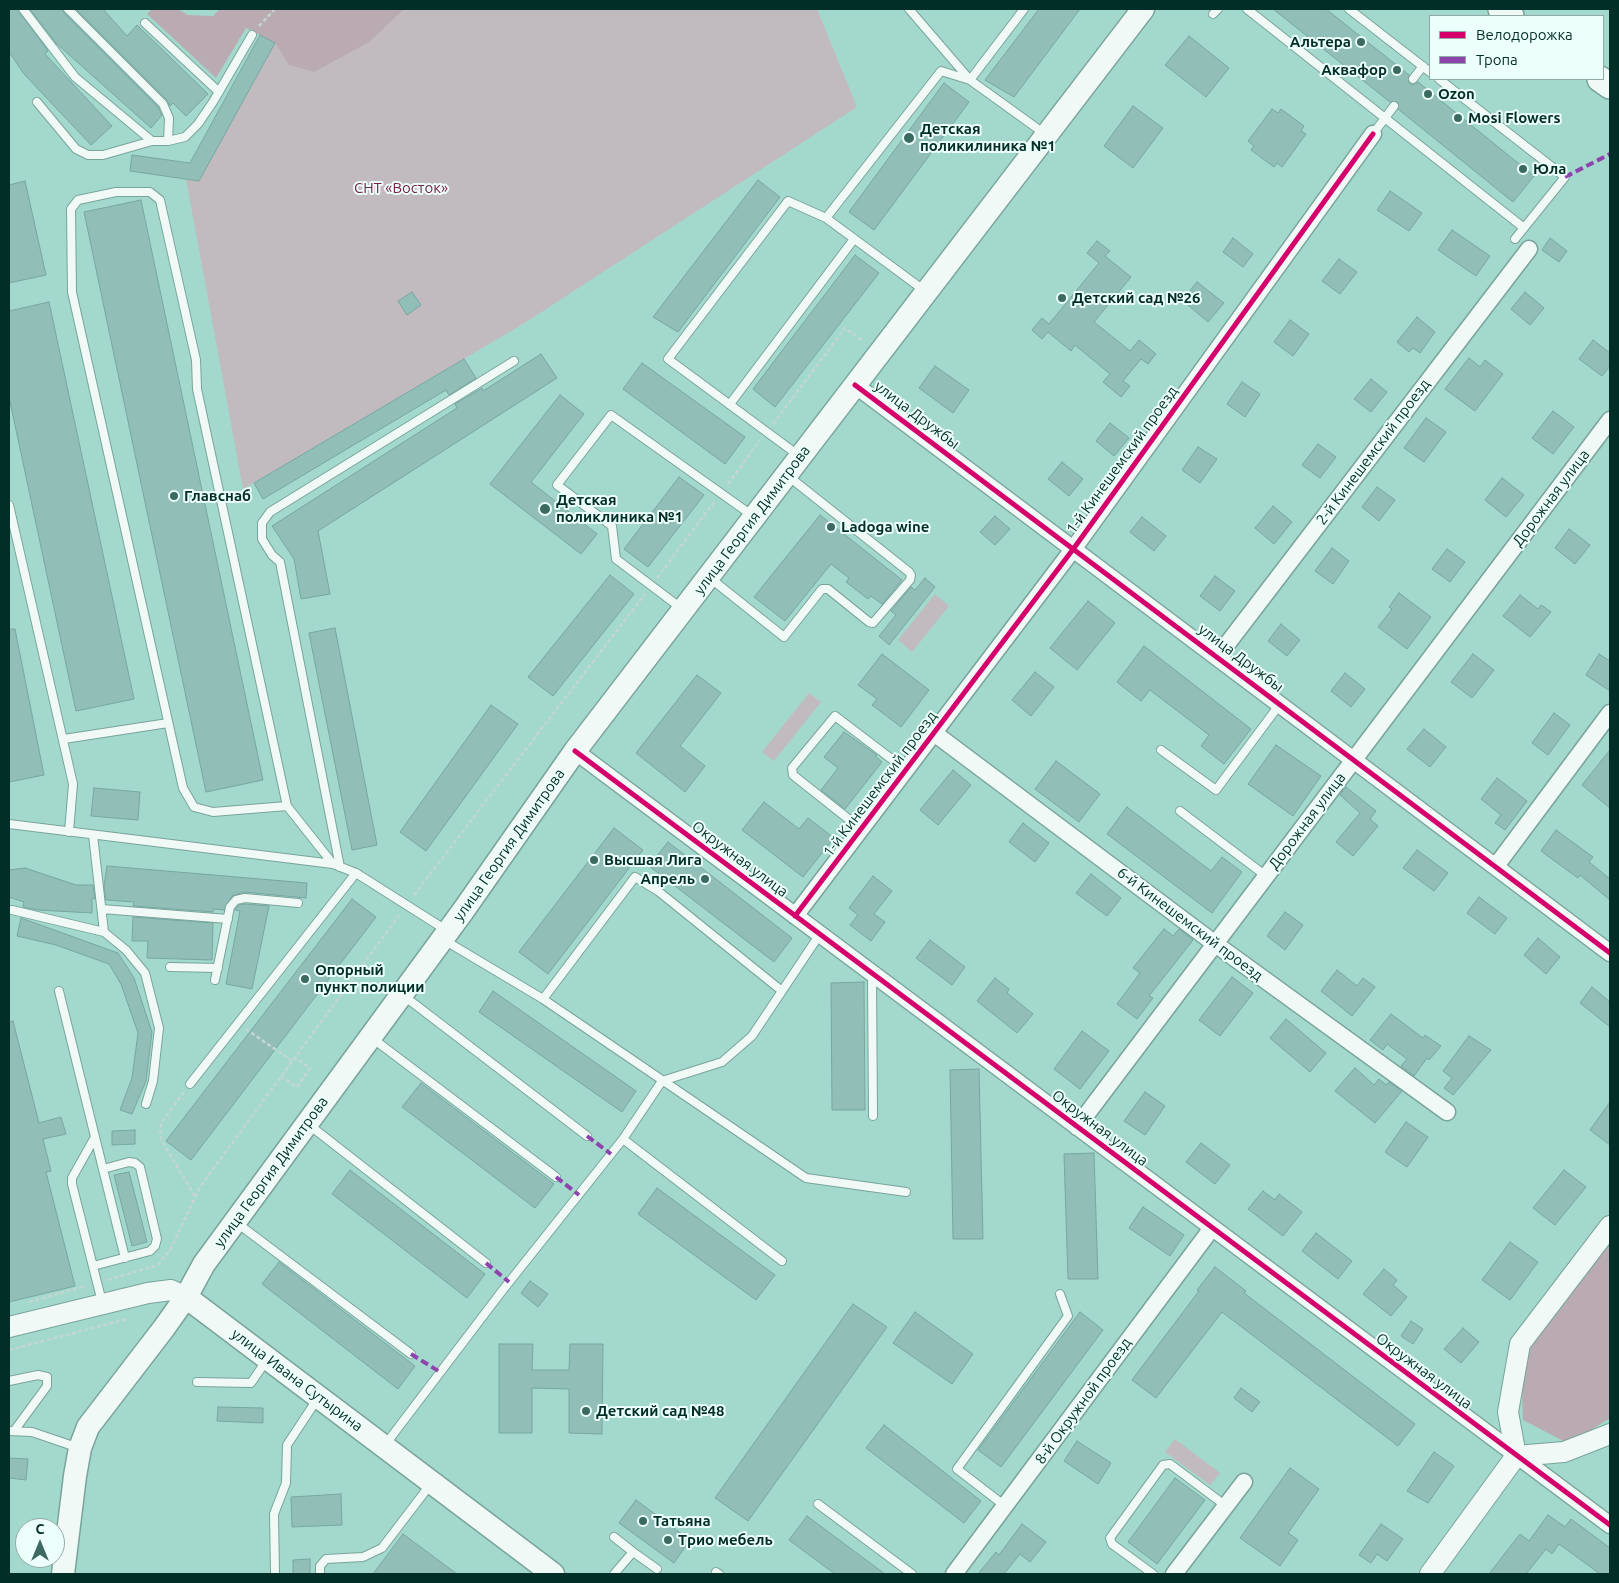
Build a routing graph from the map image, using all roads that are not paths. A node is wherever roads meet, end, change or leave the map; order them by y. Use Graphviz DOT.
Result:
graph roads {
  1 [pos="23,9"];
  2 [pos="68,9"];
  3 [pos="909,9"];
  4 [pos="1024,9"];
  5 [pos="1144,9"];
  6 [pos="1247,9"];
  7 [pos="1349,9"];
  8 [pos="145,23"];
  9 [pos="252,35"];
  10 [pos="1423,66"];
  11 [pos="1429,71"];
  12 [pos="1413,79"];
  13 [pos="970,80"];
  14 [pos="1440,80"];
  15 [pos="219,92"];
  16 [pos="37,102"];
  17 [pos="1394,106"];
  18 [pos="1385,118"];
  19 [pos="1373,134"];
  20 [pos="1047,135"];
  21 [pos="152,141"];
  22 [pos="168,141"];
  23 [pos="826,218"];
  24 [pos="1524,228"];
  25 [pos="854,238"];
  26 [pos="1515,238"];
  27 [pos="1529,249"];
  28 [pos="927,292"];
  29 [pos="514,361"];
  30 [pos="855,385"];
  31 [pos="730,404"];
  32 [pos="1610,420"];
  33 [pos="801,457"];
  34 [pos="786,475"];
  35 [pos="9,505"];
  36 [pos="754,517"];
  37 [pos="1074,548"];
  38 [pos="708,577"];
  39 [pos="683,610"];
  40 [pos="1218,656"];
  41 [pos="1280,704"];
  42 [pos="1610,713"];
  43 [pos="168,723"];
  44 [pos="934,733"];
  45 [pos="64,740"];
  46 [pos="1161,750"];
  47 [pos="575,751"];
  48 [pos="1354,761"];
  49 [pos="906,770"];
  50 [pos="287,806"];
  51 [pos="1180,811"];
  52 [pos="9,824"];
  53 [pos="861,829"];
  54 [pos="69,832"];
  55 [pos="93,835"];
  56 [pos="336,865"];
  57 [pos="1496,866"];
  58 [pos="356,873"];
  59 [pos="1266,876"];
  60 [pos="298,903"];
  61 [pos="102,909"];
  62 [pos="12,910"];
  63 [pos="795,916"];
  64 [pos="228,919"];
  65 [pos="104,932"];
  66 [pos="820,934"];
  67 [pos="445,935"];
  68 [pos="1214,943"];
  69 [pos="1610,953"];
  70 [pos="170,967"];
  71 [pos="218,968"];
  72 [pos="872,974"];
  73 [pos="216,980"];
  74 [pos="59,991"];
  75 [pos="782,991"];
  76 [pos="402,995"];
  77 [pos="543,1000"];
  78 [pos="370,1038"];
  79 [pos="662,1081"];
  80 [pos="190,1084"];
  81 [pos="146,1104"];
  82 [pos="1447,1112"];
  83 [pos="873,1116"];
  84 [pos="307,1123"];
  85 [pos="1077,1126"];
  86 [pos="587,1136"];
  87 [pos="95,1137"];
  88 [pos="623,1139"];
  89 [pos="103,1169"];
  90 [pos="556,1177"];
  91 [pos="906,1192"];
  92 [pos="235,1222"];
  93 [pos="1610,1226"];
  94 [pos="1212,1228"];
  95 [pos="125,1258"];
  96 [pos="782,1261"];
  97 [pos="486,1263"];
  98 [pos="93,1266"];
  99 [pos="1060,1294"];
  100 [pos="186,1297"];
  101 [pos="102,1304"];
  102 [pos="9,1327"];
  103 [pos="412,1354"];
  104 [pos="268,1358"];
  105 [pos="9,1381"];
  106 [pos="197,1382"];
  107 [pos="319,1396"];
  108 [pos="12,1431"];
  109 [pos="1610,1434"];
  110 [pos="384,1446"];
  111 [pos="80,1448"];
  112 [pos="1516,1456"];
  113 [pos="432,1482"];
  114 [pos="1244,1482"];
  115 [pos="818,1504"];
  116 [pos="1226,1506"];
  117 [pos="1005,1507"];
  118 [pos="1610,1525"];
  119 [pos="614,1537"];
  120 [pos="633,1552"];
  121 [pos="657,1569"];
  122 [pos="63,1574"];
  123 [pos="274,1574"];
  124 [pos="320,1574"];
  125 [pos="553,1574"];
  126 [pos="614,1574"];
  127 [pos="912,1574"];
  128 [pos="954,1574"];
  129 [pos="1153,1574"];
  130 [pos="1174,1574"];
  131 [pos="1430,1574"];
  1 -- 21 [label="lane"];
  2 -- 22 [label="lane"];
  3 -- 13 [label="lane"];
  4 -- 13 [label="lane"];
  5 -- 20 [label="main road, улица Георгия Димитрова"];
  6 -- 18 [label="lane"];
  7 -- 10 [label="lane"];
  8 -- 15 [label="lane"];
  9 -- 15 [label="lane"];
  10 -- 11 [label="lane"];
  10 -- 12 [label="lane"];
  13 -- 20 [label="lane"];
  13 -- 23 [label="lane"];
  14 -- 24 [label="lane"];
  15 -- 22 [label="lane"];
  16 -- 21 [label="lane"];
  17 -- 18 [label="lane"];
  18 -- 19 [label="lane"];
  18 -- 24 [label="lane"];
  19 -- 37 [label="street, 1-й Кинешемский проезд"];
  20 -- 28 [label="main road, улица Георгия Димитрова"];
  21 -- 22 [label="lane"];
  23 -- 25 [label="lane"];
  23 -- 31 [label="lane"];
  24 -- 26 [label="lane"];
  25 -- 28 [label="lane"];
  25 -- 31 [label="lane"];
  27 -- 40 [label="street, 2-й Кинешемский проезд"];
  28 -- 30 [label="main road, улица Георгия Димитрова"];
  29 -- 56 [label="lane"];
  30 -- 33 [label="main road, улица Георгия Димитрова"];
  30 -- 37 [label="street, улица Дружбы"];
  31 -- 33 [label="lane"];
  32 -- 48 [label="street, Дорожная улица"];
  33 -- 34 [label="main road, улица Георгия Димитрова"];
  34 -- 36 [label="main road, улица Георгия Димитрова"];
  34 -- 38 [label="lane"];
  35 -- 45 [label="lane"];
  36 -- 38 [label="main road, улица Георгия Димитрова"];
  36 -- 39 [label="lane"];
  37 -- 40 [label="street, улица Дружбы"];
  37 -- 44 [label="street, 1-й Кинешемский проезд"];
  38 -- 39 [label="main road, улица Георгия Димитрова"];
  39 -- 47 [label="main road, улица Георгия Димитрова"];
  40 -- 41 [label="street, улица Дружбы"];
  41 -- 46 [label="lane"];
  41 -- 48 [label="street, улица Дружбы"];
  42 -- 57 [label="street"];
  43 -- 45 [label="lane"];
  43 -- 50 [label="lane"];
  43 -- 50 [label="lane"];
  44 -- 49 [label="street, 1-й Кинешемский проезд"];
  44 -- 68 [label="street, 6-й Кинешемский проезд"];
  45 -- 54 [label="lane"];
  47 -- 63 [label="street, Окружная улица"];
  47 -- 67 [label="main road, улица Георгия Димитрова"];
  48 -- 57 [label="street, улица Дружбы"];
  48 -- 59 [label="street, Дорожная улица"];
  49 -- 53 [label="street, 1-й Кинешемский проезд"];
  49 -- 53 [label="lane"];
  50 -- 56 [label="lane"];
  51 -- 59 [label="lane"];
  52 -- 54 [label="lane"];
  53 -- 63 [label="street, 1-й Кинешемский проезд"];
  54 -- 55 [label="lane"];
  55 -- 56 [label="lane"];
  55 -- 61 [label="lane"];
  56 -- 58 [label="lane"];
  57 -- 69 [label="street, улица Дружбы"];
  58 -- 67 [label="lane"];
  58 -- 80 [label="lane"];
  59 -- 68 [label="street, Дорожная улица"];
  60 -- 64 [label="lane"];
  61 -- 64 [label="lane"];
  61 -- 65 [label="lane"];
  62 -- 65 [label="lane"];
  63 -- 66 [label="street, Окружная улица"];
  64 -- 71 [label="lane"];
  65 -- 81 [label="lane"];
  66 -- 72 [label="street, Окружная улица"];
  66 -- 75 [label="lane"];
  67 -- 76 [label="main road, улица Георгия Димитрова"];
  67 -- 77 [label="lane"];
  68 -- 82 [label="street, 6-й Кинешемский проезд"];
  68 -- 85 [label="street, Дорожная улица"];
  70 -- 71 [label="lane"];
  71 -- 73 [label="lane"];
  72 -- 83 [label="lane"];
  72 -- 85 [label="street, Окружная улица"];
  74 -- 87 [label="lane"];
  75 -- 77 [label="lane"];
  75 -- 79 [label="lane"];
  76 -- 78 [label="main road, улица Георгия Димитрова"];
  76 -- 86 [label="lane"];
  77 -- 79 [label="lane"];
  78 -- 84 [label="main road, улица Георгия Димитрова"];
  78 -- 90 [label="lane"];
  79 -- 88 [label="lane"];
  79 -- 91 [label="lane"];
  84 -- 92 [label="main road, улица Георгия Димитрова"];
  84 -- 97 [label="lane"];
  85 -- 94 [label="street, Окружная улица"];
  87 -- 89 [label="lane"];
  87 -- 98 [label="lane"];
  88 -- 96 [label="lane"];
  88 -- 110 [label="lane"];
  89 -- 95 [label="lane"];
  89 -- 95 [label="lane"];
  92 -- 100 [label="main road, улица Георгия Димитрова"];
  92 -- 103 [label="lane"];
  93 -- 112 [label="street"];
  94 -- 112 [label="street, Окружная улица"];
  94 -- 117 [label="street, 8-й Окружной проезд"];
  95 -- 98 [label="lane"];
  98 -- 101 [label="lane"];
  99 -- 117 [label="lane"];
  100 -- 101 [label="street, улица Ивана Сутырина"];
  100 -- 104 [label="main road, улица Ивана Сутырина"];
  100 -- 111 [label="main road, улица Георгия Димитрова"];
  101 -- 102 [label="street, улица Ивана Сутырина"];
  104 -- 106 [label="lane"];
  104 -- 107 [label="main road, улица Ивана Сутырина"];
  105 -- 108 [label="lane"];
  107 -- 110 [label="main road, улица Ивана Сутырина"];
  107 -- 123 [label="lane"];
  108 -- 111 [label="lane"];
  109 -- 112 [label="street"];
  110 -- 113 [label="main road, улица Ивана Сутырина"];
  111 -- 122 [label="main road, улица Георгия Димитрова"];
  112 -- 118 [label="street, Окружная улица"];
  112 -- 131 [label="street"];
  113 -- 124 [label="lane"];
  113 -- 125 [label="main road, улица Ивана Сутырина"];
  114 -- 116 [label="street"];
  115 -- 127 [label="lane"];
  116 -- 129 [label="lane"];
  116 -- 130 [label="street"];
  117 -- 128 [label="street, 8-й Окружной проезд"];
  119 -- 120 [label="lane"];
  120 -- 121 [label="lane"];
  120 -- 126 [label="lane"];
}
